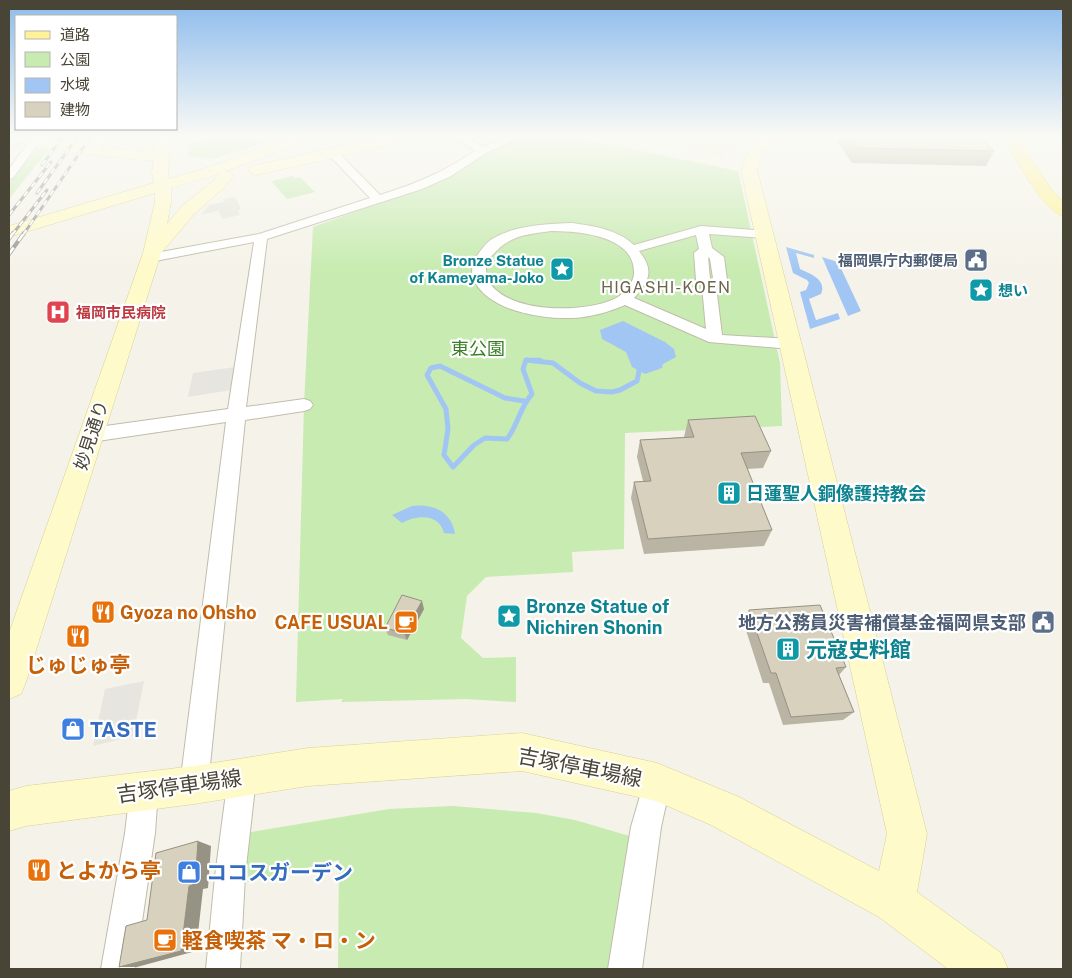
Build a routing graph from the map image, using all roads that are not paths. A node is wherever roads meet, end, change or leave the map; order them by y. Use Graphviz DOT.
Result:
graph roads {
  1 [pos="162,181"];
  2 [pos="165,181"];
  3 [pos="179,181"];
  4 [pos="196,181"];
  5 [pos="222,181"];
  6 [pos="359,181"];
  7 [pos="432,181"];
  8 [pos="751,181"];
  9 [pos="1038,181"];
  10 [pos="163,186"];
  11 [pos="378,200"];
  12 [pos="1063,211"];
  13 [pos="701,230"];
  14 [pos="9,232"];
  15 [pos="764,234"];
  16 [pos="261,237"];
  17 [pos="633,249"];
  18 [pos="151,255"];
  19 [pos="625,299"];
  20 [pos="716,339"];
  21 [pos="791,344"];
  22 [pos="304,405"];
  23 [pos="236,415"];
  24 [pos="91,435"];
  25 [pos="9,682"];
  26 [pos="242,778"];
  27 [pos="657,782"];
  28 [pos="194,784"];
  29 [pos="144,791"];
  30 [pos="9,811"];
  31 [pos="894,902"];
  32 [pos="118,969"];
  33 [pos="223,969"];
  34 [pos="625,969"];
  35 [pos="985,969"];
  1 -- 10 [label="main road, 妙見通り"];
  2 -- 10 [label="main road, 妙見通り"];
  3 -- 10 [label="main road"];
  4 -- 10 [label="main road"];
  5 -- 18 [label="main road"];
  6 -- 11 [label="street"];
  7 -- 11 [label="street"];
  8 -- 15 [label="main road"];
  9 -- 12 [label="main road"];
  10 -- 14 [label="main road"];
  10 -- 18 [label="main road, 妙見通り"];
  11 -- 16 [label="street"];
  13 -- 15 [label="street"];
  13 -- 17 [label="street"];
  13 -- 20 [label="street"];
  15 -- 21 [label="main road"];
  16 -- 18 [label="street"];
  16 -- 23 [label="street"];
  17 -- 19 [label="street"];
  17 -- 19 [label="street"];
  18 -- 24 [label="main road, 妙見通り"];
  19 -- 20 [label="street"];
  20 -- 21 [label="street"];
  21 -- 31 [label="main road"];
  22 -- 23 [label="street"];
  23 -- 24 [label="street"];
  23 -- 28 [label="street"];
  24 -- 25 [label="main road, 妙見通り"];
  26 -- 27 [label="main road, 吉塚停車場線"];
  26 -- 28 [label="main road, 吉塚停車場線"];
  26 -- 33 [label="street"];
  27 -- 31 [label="main road, 吉塚停車場線"];
  27 -- 34 [label="street"];
  28 -- 29 [label="main road, 吉塚停車場線"];
  29 -- 30 [label="main road, 吉塚停車場線"];
  29 -- 32 [label="street"];
  31 -- 35 [label="main road, 吉塚停車場線"];
}
